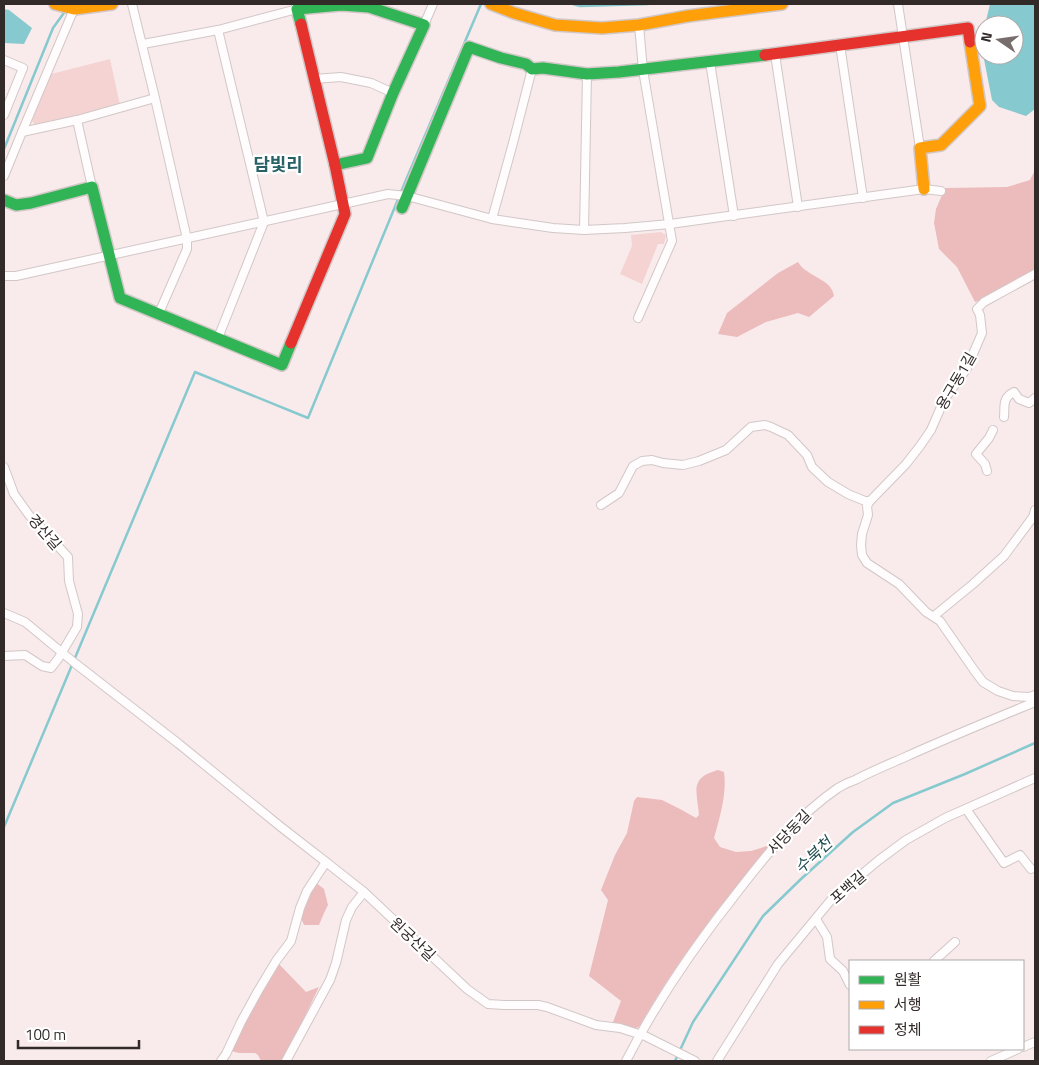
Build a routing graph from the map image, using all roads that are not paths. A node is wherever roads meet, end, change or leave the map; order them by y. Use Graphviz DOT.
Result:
graph roads {
  1 [pos="56,4"];
  2 [pos="112,4"];
  3 [pos="132,4"];
  4 [pos="433,4"];
  5 [pos="491,4"];
  6 [pos="782,4"];
  7 [pos="898,4"];
  8 [pos="296,6"];
  9 [pos="74,9"];
  10 [pos="424,25"];
  11 [pos="640,25"];
  12 [pos="218,30"];
  13 [pos="902,36"];
  14 [pos="143,44"];
  15 [pos="840,45"];
  16 [pos="775,54"];
  17 [pos="4,60"];
  18 [pos="710,62"];
  19 [pos="532,69"];
  20 [pos="643,70"];
  21 [pos="586,74"];
  22 [pos="314,79"];
  23 [pos="393,93"];
  24 [pos="156,98"];
  25 [pos="4,115"];
  26 [pos="77,120"];
  27 [pos="22,132"];
  28 [pos="920,148"];
  29 [pos="335,165"];
  30 [pos="4,176"];
  31 [pos="92,187"];
  32 [pos="924,189"];
  33 [pos="941,191"];
  34 [pos="408,196"];
  35 [pos="863,198"];
  36 [pos="4,200"];
  37 [pos="344,204"];
  38 [pos="798,207"];
  39 [pos="402,208"];
  40 [pos="734,216"];
  41 [pos="492,219"];
  42 [pos="264,222"];
  43 [pos="670,224"];
  44 [pos="584,230"];
  45 [pos="187,239"];
  46 [pos="109,256"];
  47 [pos="1035,274"];
  48 [pos="4,276"];
  49 [pos="159,313"];
  50 [pos="638,318"];
  51 [pos="218,338"];
  52 [pos="1035,398"];
  53 [pos="1004,417"];
  54 [pos="993,430"];
  55 [pos="4,470"];
  56 [pos="987,471"];
  57 [pos="870,501"];
  58 [pos="601,505"];
  59 [pos="1035,510"];
  60 [pos="4,613"];
  61 [pos="934,616"];
  62 [pos="66,655"];
  63 [pos="4,656"];
  64 [pos="1035,695"];
  65 [pos="1035,702"];
  66 [pos="1035,778"];
  67 [pos="966,809"];
  68 [pos="326,862"];
  69 [pos="1030,868"];
  70 [pos="364,892"];
  71 [pos="816,919"];
  72 [pos="955,942"];
  73 [pos="935,960"];
  74 [pos="849,983"];
  75 [pos="643,1035"];
  76 [pos="1016,1050"];
  77 [pos="221,1061"];
  78 [pos="286,1061"];
  79 [pos="626,1061"];
  80 [pos="694,1061"];
  81 [pos="717,1061"];
  82 [pos="991,1061"];
  1 -- 9 [label="street"];
  2 -- 9 [label="street"];
  3 -- 14 [label="street"];
  4 -- 10 [label="street"];
  5 -- 11 [label="street"];
  6 -- 11 [label="street"];
  7 -- 13 [label="street"];
  8 -- 10 [label="street"];
  8 -- 12 [label="street"];
  8 -- 22 [label="street"];
  9 -- 27 [label="street"];
  10 -- 23 [label="street"];
  11 -- 20 [label="street"];
  12 -- 14 [label="street"];
  12 -- 42 [label="street"];
  13 -- 15 [label="street"];
  13 -- 28 [label="street"];
  13 -- 28 [label="street"];
  14 -- 24 [label="street"];
  15 -- 16 [label="street"];
  15 -- 35 [label="street"];
  16 -- 18 [label="street"];
  16 -- 38 [label="street"];
  17 -- 25 [label="street"];
  18 -- 20 [label="street"];
  18 -- 40 [label="street"];
  19 -- 21 [label="street"];
  19 -- 34 [label="street"];
  19 -- 41 [label="street"];
  20 -- 21 [label="street"];
  20 -- 43 [label="street"];
  21 -- 44 [label="street"];
  22 -- 23 [label="street"];
  22 -- 29 [label="street"];
  23 -- 29 [label="street"];
  24 -- 26 [label="street"];
  24 -- 45 [label="street"];
  26 -- 27 [label="street"];
  26 -- 31 [label="street"];
  27 -- 30 [label="street"];
  28 -- 32 [label="street"];
  29 -- 37 [label="street"];
  31 -- 36 [label="street"];
  31 -- 46 [label="street"];
  32 -- 33 [label="street"];
  32 -- 35 [label="street"];
  34 -- 37 [label="street"];
  34 -- 39 [label="street"];
  34 -- 41 [label="street"];
  35 -- 38 [label="street"];
  37 -- 42 [label="street"];
  37 -- 51 [label="street"];
  38 -- 40 [label="street"];
  40 -- 43 [label="street"];
  41 -- 44 [label="street"];
  42 -- 45 [label="street"];
  42 -- 51 [label="street"];
  43 -- 44 [label="street"];
  43 -- 50 [label="street"];
  45 -- 46 [label="street"];
  45 -- 49 [label="street"];
  46 -- 48 [label="street"];
  46 -- 49 [label="street"];
  47 -- 57 [label="street, 용구동1길"];
  49 -- 51 [label="street"];
  52 -- 53 [label="street"];
  54 -- 56 [label="street"];
  55 -- 62 [label="street, 경산길"];
  57 -- 58 [label="street"];
  57 -- 61 [label="street"];
  59 -- 61 [label="street"];
  60 -- 62 [label="street"];
  61 -- 64 [label="street"];
  62 -- 63 [label="street, 경산길"];
  62 -- 68 [label="street, 원궁산길"];
  65 -- 75 [label="street, 서당동길"];
  66 -- 67 [label="street, 포백길"];
  67 -- 69 [label="street"];
  67 -- 71 [label="street, 포백길"];
  68 -- 70 [label="street, 원궁산길"];
  68 -- 77 [label="street"];
  70 -- 75 [label="street, 원궁산길"];
  70 -- 78 [label="street"];
  71 -- 74 [label="street"];
  71 -- 81 [label="street, 포백길"];
  72 -- 73 [label="street"];
  75 -- 79 [label="street, 서당동길"];
  75 -- 80 [label="street, 원궁산길"];
  76 -- 82 [label="street"];
}
